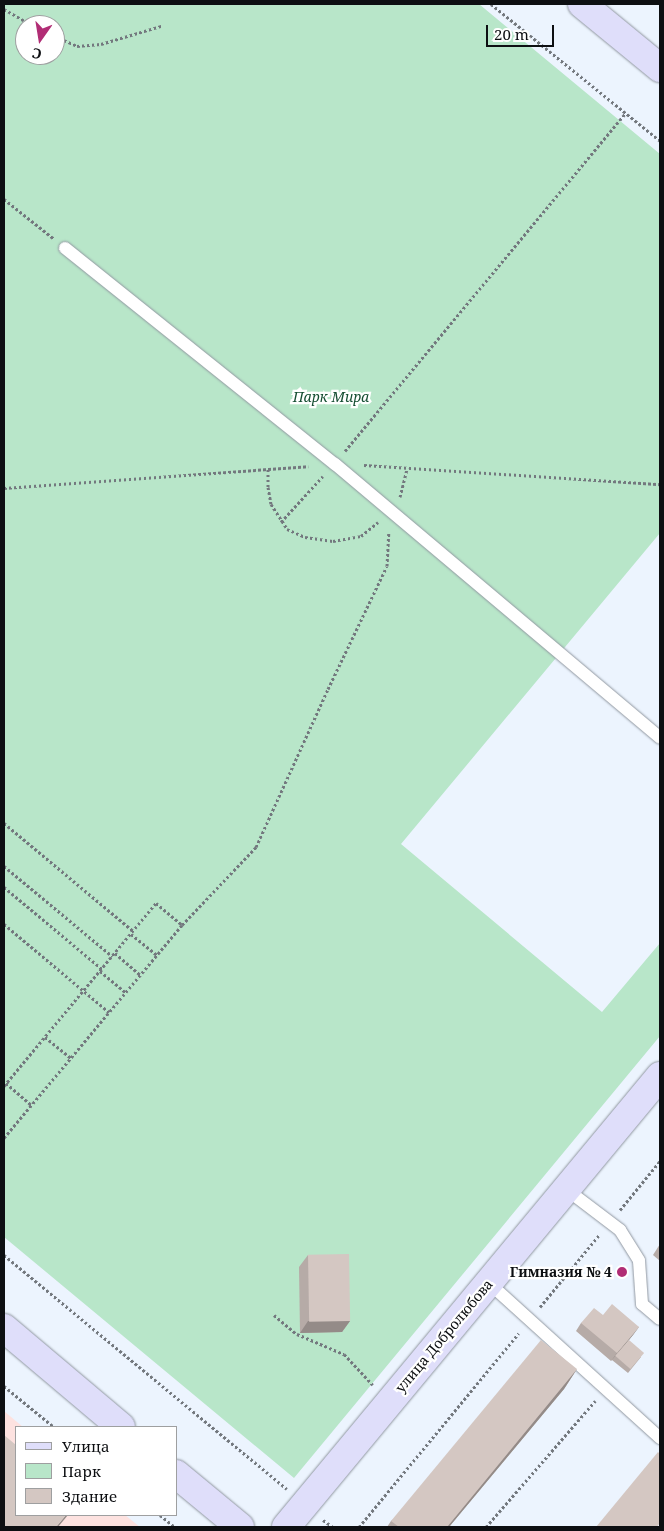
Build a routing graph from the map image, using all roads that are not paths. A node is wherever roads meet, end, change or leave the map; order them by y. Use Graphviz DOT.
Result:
graph roads {
  1 [pos="582,4"];
  2 [pos="660,68"];
  3 [pos="65,248"];
  4 [pos="660,738"];
  5 [pos="660,1076"];
  6 [pos="566,1189"];
  7 [pos="488,1283"];
  8 [pos="660,1319"];
  9 [pos="4,1328"];
  10 [pos="120,1426"];
  11 [pos="660,1438"];
  12 [pos="178,1476"];
  13 [pos="240,1527"];
  14 [pos="286,1527"];
  1 -- 2 [label="street"];
  3 -- 4 [label="lane"];
  5 -- 6 [label="street, улица Добролюбова"];
  6 -- 7 [label="street, улица Добролюбова"];
  6 -- 8 [label="lane"];
  7 -- 11 [label="lane"];
  7 -- 14 [label="street, улица Добролюбова"];
  9 -- 10 [label="street"];
  12 -- 13 [label="street"];
}
